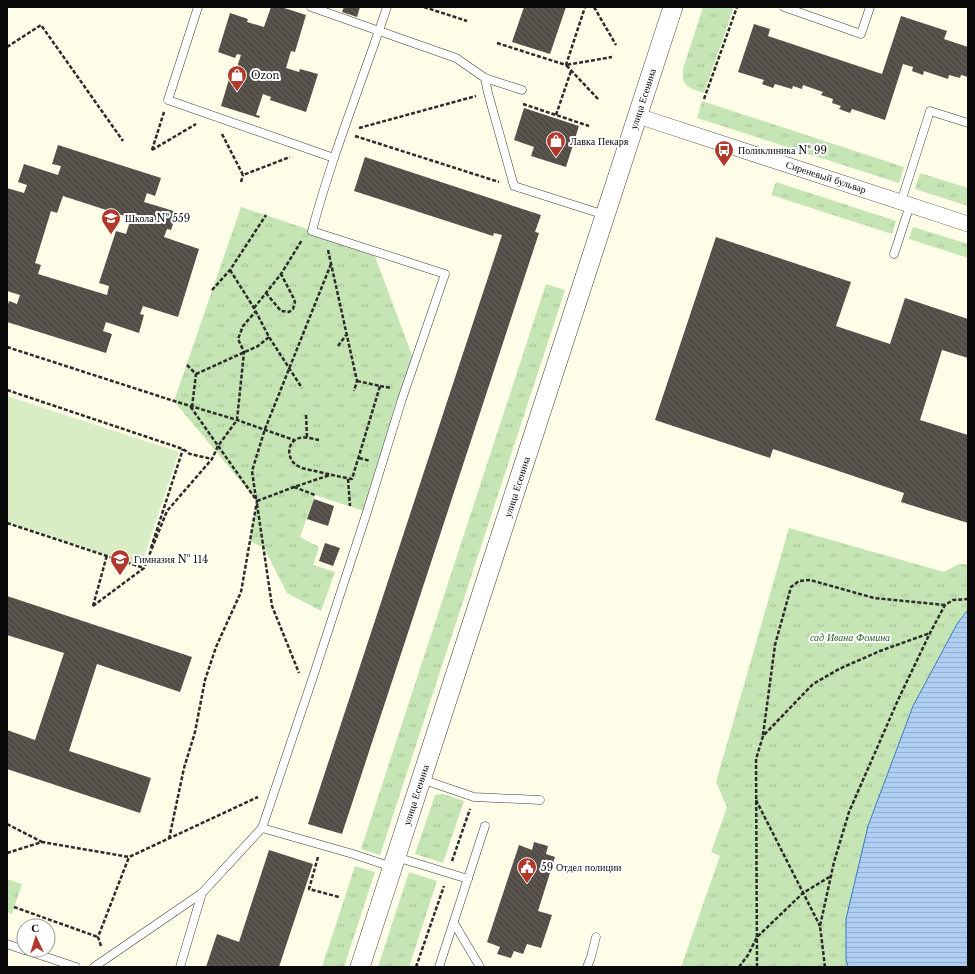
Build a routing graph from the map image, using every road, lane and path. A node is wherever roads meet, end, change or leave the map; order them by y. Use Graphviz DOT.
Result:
graph roads {
  1 [pos="198,7"];
  2 [pos="311,7"];
  3 [pos="387,7"];
  4 [pos="424,7"];
  5 [pos="585,7"];
  6 [pos="594,7"];
  7 [pos="673,7"];
  8 [pos="737,7"];
  9 [pos="784,7"];
  10 [pos="870,7"];
  11 [pos="467,21"];
  12 [pos="379,31"];
  13 [pos="497,42"];
  14 [pos="616,45"];
  15 [pos="7,47"];
  16 [pos="612,57"];
  17 [pos="566,65"];
  18 [pos="571,71"];
  19 [pos="485,78"];
  20 [pos="522,90"];
  21 [pos="488,93"];
  22 [pos="704,99"];
  23 [pos="168,100"];
  24 [pos="598,100"];
  25 [pos="212,115"];
  26 [pos="556,115"];
  27 [pos="638,116"];
  28 [pos="968,123"];
  29 [pos="589,126"];
  30 [pos="343,132"];
  31 [pos="123,141"];
  32 [pos="310,149"];
  33 [pos="334,158"];
  34 [pos="243,175"];
  35 [pos="241,182"];
  36 [pos="514,186"];
  37 [pos="905,203"];
  38 [pos="266,215"];
  39 [pos="605,215"];
  40 [pos="968,224"];
  41 [pos="304,236"];
  42 [pos="326,236"];
  43 [pos="894,254"];
  44 [pos="331,264"];
  45 [pos="230,270"];
  46 [pos="281,274"];
  47 [pos="212,290"];
  48 [pos="266,293"];
  49 [pos="255,310"];
  50 [pos="346,335"];
  51 [pos="270,337"];
  52 [pos="338,346"];
  53 [pos="7,347"];
  54 [pos="244,352"];
  55 [pos="187,365"];
  56 [pos="289,368"];
  57 [pos="196,374"];
  58 [pos="357,381"];
  59 [pos="302,388"];
  60 [pos="7,390"];
  61 [pos="354,391"];
  62 [pos="191,407"];
  63 [pos="306,415"];
  64 [pos="237,420"];
  65 [pos="265,429"];
  66 [pos="307,438"];
  67 [pos="294,440"];
  68 [pos="320,440"];
  69 [pos="218,446"];
  70 [pos="183,449"];
  71 [pos="212,459"];
  72 [pos="331,475"];
  73 [pos="348,478"];
  74 [pos="294,487"];
  75 [pos="315,495"];
  76 [pos="257,501"];
  77 [pos="350,506"];
  78 [pos="7,523"];
  79 [pos="107,556"];
  80 [pos="144,568"];
  81 [pos="968,599"];
  82 [pos="945,605"];
  83 [pos="930,633"];
  84 [pos="300,673"];
  85 [pos="763,736"];
  86 [pos="421,779"];
  87 [pos="275,790"];
  88 [pos="756,799"];
  89 [pos="540,800"];
  90 [pos="7,824"];
  91 [pos="485,826"];
  92 [pos="262,828"];
  93 [pos="169,839"];
  94 [pos="42,842"];
  95 [pos="322,845"];
  96 [pos="7,853"];
  97 [pos="129,857"];
  98 [pos="394,862"];
  99 [pos="831,875"];
  100 [pos="468,879"];
  101 [pos="202,893"];
  102 [pos="803,893"];
  103 [pos="339,897"];
  104 [pos="14,907"];
  105 [pos="454,923"];
  106 [pos="820,926"];
  107 [pos="98,937"];
  108 [pos="596,937"];
  109 [pos="757,937"];
  110 [pos="48,958"];
  111 [pos="106,959"];
  112 [pos="76,967"];
  113 [pos="94,967"];
  114 [pos="180,967"];
  115 [pos="360,967"];
  116 [pos="439,967"];
  117 [pos="480,967"];
  118 [pos="587,967"];
  119 [pos="739,967"];
  120 [pos="757,967"];
  121 [pos="825,967"];
  1 -- 23 [label="lane"];
  2 -- 12 [label="lane"];
  3 -- 12 [label="lane"];
  4 -- 11 [label="path"];
  5 -- 17 [label="path"];
  6 -- 14 [label="path"];
  7 -- 27 [label="street, улица Есенина"];
  8 -- 22 [label="path"];
  9 -- 10 [label="lane"];
  12 -- 19 [label="lane"];
  12 -- 30 [label="lane"];
  13 -- 17 [label="path"];
  15 -- 31 [label="path"];
  16 -- 17 [label="path"];
  17 -- 18 [label="path"];
  18 -- 24 [label="path"];
  18 -- 26 [label="path"];
  19 -- 20 [label="lane"];
  19 -- 21 [label="lane"];
  20 -- 26 [label="path"];
  21 -- 30 [label="path"];
  21 -- 36 [label="lane"];
  23 -- 25 [label="lane"];
  23 -- 25 [label="path"];
  25 -- 32 [label="lane"];
  25 -- 34 [label="path"];
  26 -- 29 [label="path"];
  27 -- 37 [label="street, Сиреневый бульвар"];
  27 -- 39 [label="street, улица Есенина"];
  28 -- 37 [label="lane"];
  30 -- 33 [label="lane"];
  30 -- 36 [label="path"];
  32 -- 33 [label="lane"];
  32 -- 34 [label="path"];
  33 -- 42 [label="lane"];
  34 -- 35 [label="path"];
  36 -- 39 [label="lane"];
  37 -- 40 [label="street, Сиреневый бульвар"];
  37 -- 43 [label="lane"];
  38 -- 45 [label="path"];
  39 -- 86 [label="street, улица Есенина"];
  41 -- 46 [label="path"];
  42 -- 44 [label="path"];
  42 -- 87 [label="lane"];
  44 -- 50 [label="path"];
  44 -- 56 [label="path"];
  45 -- 47 [label="path"];
  45 -- 49 [label="path"];
  46 -- 48 [label="path"];
  46 -- 48 [label="path"];
  48 -- 49 [label="path"];
  49 -- 51 [label="path"];
  49 -- 54 [label="path"];
  50 -- 52 [label="path"];
  50 -- 58 [label="path"];
  51 -- 54 [label="path"];
  51 -- 56 [label="path"];
  53 -- 62 [label="path"];
  54 -- 57 [label="path"];
  54 -- 64 [label="path"];
  55 -- 57 [label="path"];
  56 -- 59 [label="path"];
  56 -- 65 [label="path"];
  57 -- 62 [label="path"];
  58 -- 61 [label="path"];
  58 -- 73 [label="path"];
  60 -- 70 [label="path"];
  62 -- 64 [label="path"];
  62 -- 69 [label="path"];
  63 -- 66 [label="path"];
  64 -- 65 [label="path"];
  64 -- 69 [label="path"];
  65 -- 67 [label="path"];
  65 -- 76 [label="path"];
  66 -- 67 [label="path"];
  66 -- 68 [label="path"];
  67 -- 72 [label="path"];
  69 -- 71 [label="path"];
  69 -- 76 [label="path"];
  70 -- 71 [label="path"];
  70 -- 80 [label="path"];
  71 -- 80 [label="path"];
  72 -- 73 [label="path"];
  72 -- 74 [label="path"];
  73 -- 77 [label="path"];
  74 -- 75 [label="path"];
  74 -- 76 [label="path"];
  76 -- 84 [label="path"];
  76 -- 93 [label="path"];
  78 -- 79 [label="path"];
  79 -- 80 [label="path"];
  79 -- 80 [label="path"];
  81 -- 82 [label="path"];
  82 -- 83 [label="path"];
  82 -- 85 [label="path"];
  83 -- 85 [label="path"];
  83 -- 99 [label="path"];
  85 -- 88 [label="path"];
  86 -- 89 [label="lane"];
  86 -- 98 [label="street, улица Есенина"];
  87 -- 92 [label="lane"];
  87 -- 93 [label="path"];
  88 -- 102 [label="path"];
  88 -- 109 [label="path"];
  90 -- 94 [label="path"];
  91 -- 100 [label="lane"];
  92 -- 95 [label="lane"];
  92 -- 101 [label="lane"];
  93 -- 97 [label="path"];
  94 -- 96 [label="path"];
  94 -- 97 [label="path"];
  95 -- 98 [label="lane"];
  95 -- 103 [label="path"];
  97 -- 107 [label="path"];
  98 -- 100 [label="lane"];
  98 -- 115 [label="street, улица Есенина"];
  99 -- 102 [label="path"];
  99 -- 106 [label="path"];
  100 -- 105 [label="lane"];
  101 -- 111 [label="lane"];
  101 -- 114 [label="lane"];
  102 -- 106 [label="path"];
  102 -- 109 [label="path"];
  104 -- 107 [label="path"];
  105 -- 116 [label="lane"];
  105 -- 117 [label="lane"];
  106 -- 121 [label="path"];
  107 -- 111 [label="path"];
  108 -- 118 [label="lane"];
  109 -- 119 [label="path"];
  109 -- 120 [label="path"];
  110 -- 112 [label="lane"];
  111 -- 113 [label="lane"];
}
